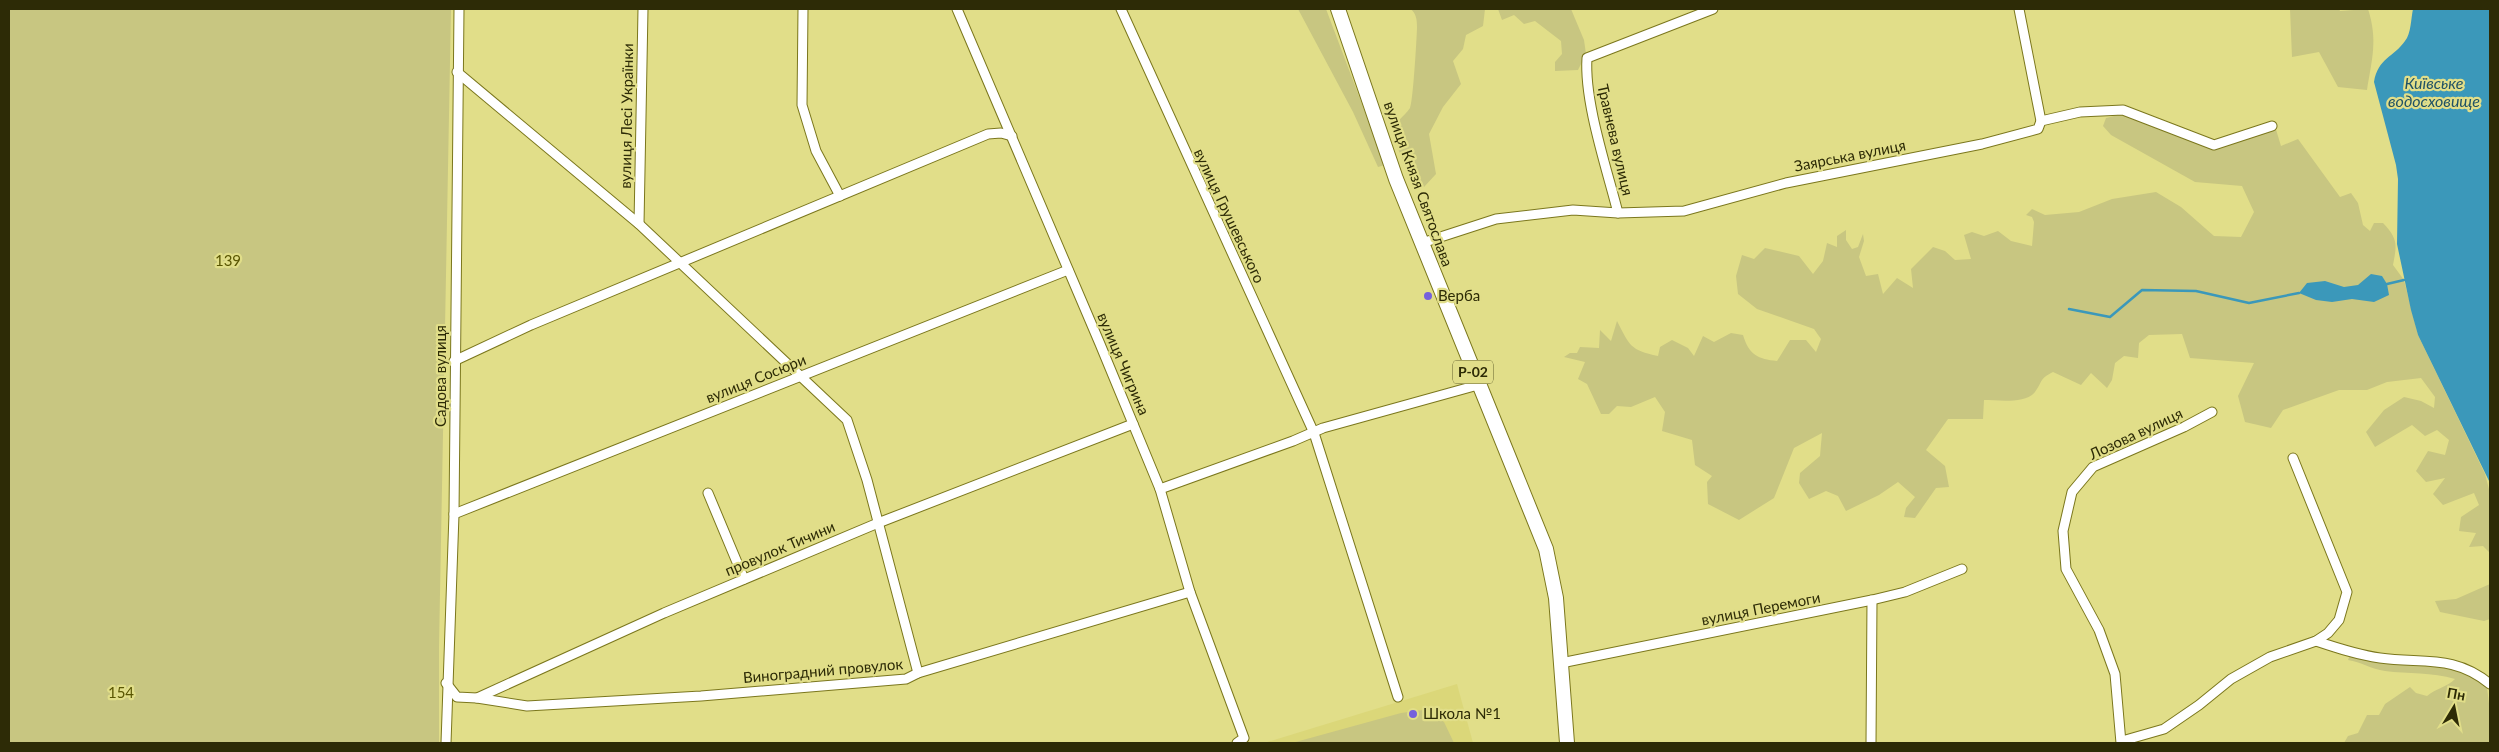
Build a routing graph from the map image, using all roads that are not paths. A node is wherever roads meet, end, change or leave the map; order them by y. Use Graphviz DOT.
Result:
graph roads {
  1 [pos="459,9"];
  2 [pos="643,9"];
  3 [pos="803,9"];
  4 [pos="957,9"];
  5 [pos="1120,9"];
  6 [pos="1338,9"];
  7 [pos="1713,9"];
  8 [pos="2019,9"];
  9 [pos="457,72"];
  10 [pos="2040,121"];
  11 [pos="2272,126"];
  12 [pos="1012,136"];
  13 [pos="840,196"];
  14 [pos="1618,213"];
  15 [pos="639,224"];
  16 [pos="1422,243"];
  17 [pos="682,264"];
  18 [pos="1068,270"];
  19 [pos="454,361"];
  20 [pos="800,376"];
  21 [pos="1478,385"];
  22 [pos="2212,412"];
  23 [pos="1133,424"];
  24 [pos="1314,433"];
  25 [pos="2293,458"];
  26 [pos="1160,489"];
  27 [pos="708,493"];
  28 [pos="454,514"];
  29 [pos="878,523"];
  30 [pos="1962,569"];
  31 [pos="744,579"];
  32 [pos="1190,592"];
  33 [pos="1872,600"];
  34 [pos="2316,641"];
  35 [pos="1561,663"];
  36 [pos="918,673"];
  37 [pos="446,683"];
  38 [pos="2490,684"];
  39 [pos="1398,697"];
  40 [pos="477,698"];
  41 [pos="1241,740"];
  42 [pos="2121,742"];
  43 [pos="446,743"];
  44 [pos="1568,743"];
  45 [pos="1871,743"];
  1 -- 9 [label="street, Садова вулиця"];
  2 -- 15 [label="street, вулиця Лесі Українки"];
  3 -- 13 [label="street"];
  4 -- 12 [label="street, вулиця Чигрина"];
  5 -- 24 [label="street, вулиця Грушевського"];
  6 -- 16 [label="main road, вулиця Князя Святослава / Р-02"];
  7 -- 14 [label="street, Травнева вулиця"];
  8 -- 10 [label="street"];
  9 -- 15 [label="street"];
  9 -- 19 [label="street, Садова вулиця"];
  10 -- 11 [label="street, Заярська вулиця"];
  10 -- 14 [label="street, Заярська вулиця"];
  12 -- 13 [label="street"];
  12 -- 18 [label="street, вулиця Чигрина"];
  13 -- 17 [label="street"];
  14 -- 16 [label="street, Заярська вулиця"];
  15 -- 17 [label="street"];
  16 -- 21 [label="main road, вулиця Князя Святослава / Р-02"];
  17 -- 19 [label="street"];
  17 -- 20 [label="street"];
  18 -- 20 [label="street, вулиця Сосюри"];
  18 -- 23 [label="street, вулиця Чигрина"];
  19 -- 28 [label="street, Садова вулиця"];
  20 -- 28 [label="street, вулиця Сосюри"];
  20 -- 29 [label="street"];
  21 -- 24 [label="street"];
  21 -- 35 [label="main road, вулиця Князя Святослава / Р-02"];
  22 -- 42 [label="street, Лозова вулиця"];
  23 -- 26 [label="street, вулиця Чигрина"];
  23 -- 29 [label="street, провулок Тичини"];
  24 -- 26 [label="street"];
  24 -- 39 [label="street, вулиця Грушевського"];
  25 -- 34 [label="street"];
  26 -- 32 [label="street, вулиця Чигрина"];
  27 -- 31 [label="street"];
  28 -- 37 [label="street, Садова вулиця"];
  29 -- 31 [label="street, провулок Тичини"];
  29 -- 36 [label="street"];
  30 -- 33 [label="street, вулиця Перемоги"];
  31 -- 40 [label="street, провулок Тичини"];
  32 -- 36 [label="street, Виноградний провулок"];
  32 -- 41 [label="street, вулиця Чигрина"];
  33 -- 35 [label="street, вулиця Перемоги"];
  33 -- 45 [label="street"];
  34 -- 38 [label="street"];
  34 -- 42 [label="street"];
  35 -- 44 [label="main road, вулиця Князя Святослава / Р-02"];
  36 -- 40 [label="street, Виноградний провулок"];
  37 -- 40 [label="street"];
  37 -- 43 [label="street, Садова вулиця"];
}
